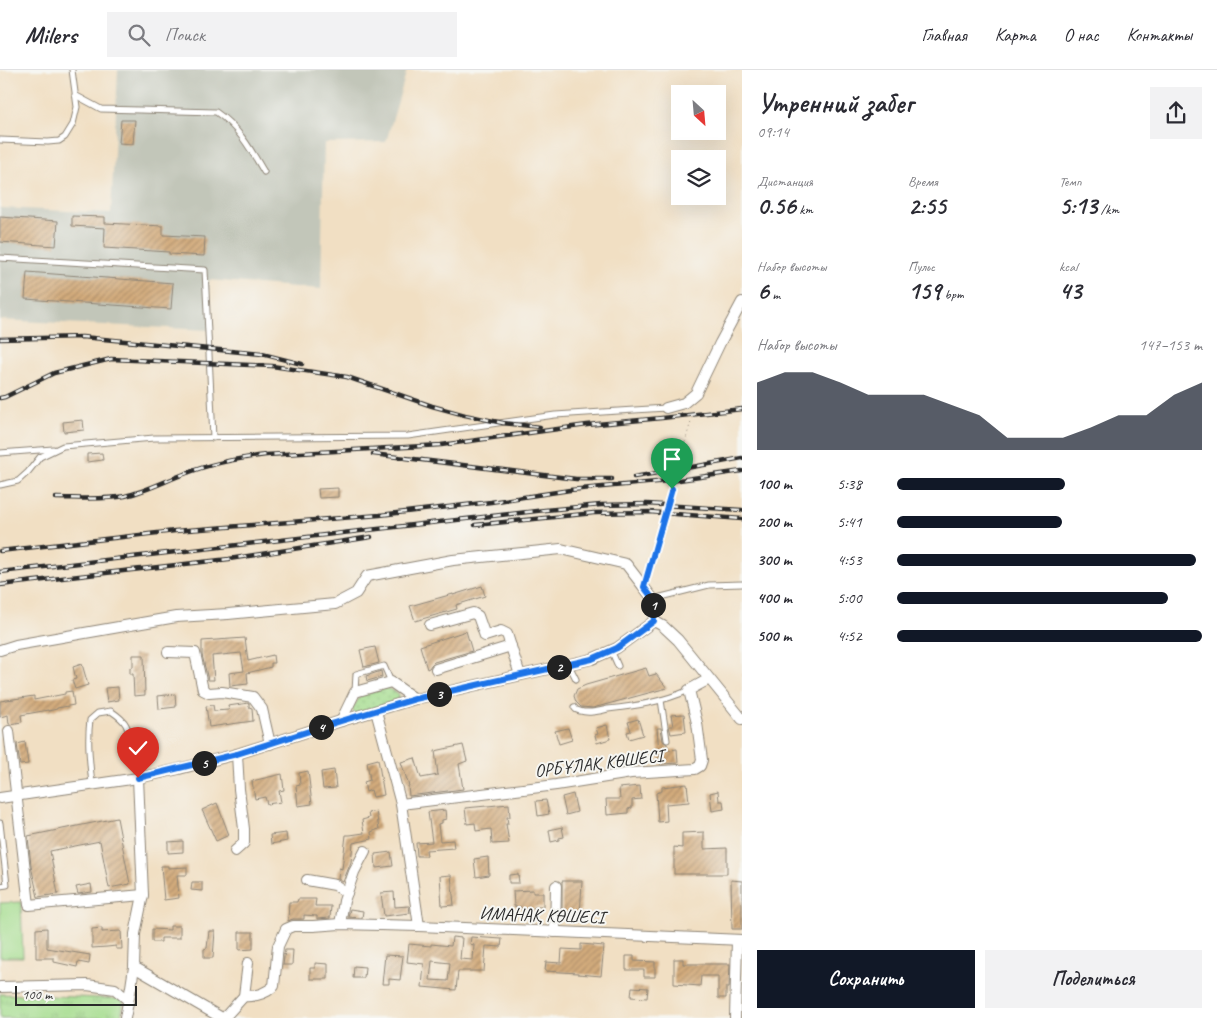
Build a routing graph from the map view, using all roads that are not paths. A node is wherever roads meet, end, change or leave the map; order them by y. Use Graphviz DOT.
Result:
graph roads {
  1 [pos="72,70"];
  2 [pos="75,95"];
  3 [pos="0,140"];
  4 [pos="264,172"];
  5 [pos="0,258"];
  6 [pos="742,302"];
  7 [pos="666,408"];
  8 [pos="213,438"];
  9 [pos="56,449"];
  10 [pos="0,453"];
  11 [pos="0,485"];
  12 [pos="742,584"];
  13 [pos="653,599"];
  14 [pos="650,624"];
  15 [pos="430,626"];
  16 [pos="511,646"];
  17 [pos="0,650"];
  18 [pos="611,650"];
  19 [pos="168,652"];
  20 [pos="569,665"];
  21 [pos="618,666"];
  22 [pos="436,669"];
  23 [pos="520,675"];
  24 [pos="709,678"];
  25 [pos="576,679"];
  26 [pos="391,682"];
  27 [pos="689,690"];
  28 [pos="355,692"];
  29 [pos="415,699"];
  30 [pos="661,700"];
  31 [pos="574,707"];
  32 [pos="376,711"];
  33 [pos="742,719"];
  34 [pos="341,721"];
  35 [pos="9,731"];
  36 [pos="667,740"];
  37 [pos="270,744"];
  38 [pos="237,754"];
  39 [pos="138,778"];
  40 [pos="92,785"];
  41 [pos="16,795"];
  42 [pos="0,798"];
  43 [pos="401,804"];
  44 [pos="0,823"];
  45 [pos="235,851"];
  46 [pos="365,851"];
  47 [pos="307,880"];
  48 [pos="0,886"];
  49 [pos="556,886"];
  50 [pos="347,892"];
  51 [pos="143,895"];
  52 [pos="340,924"];
  53 [pos="419,926"];
  54 [pos="555,932"];
  55 [pos="740,940"];
  56 [pos="248,963"];
  57 [pos="134,967"];
  58 [pos="0,987"];
  59 [pos="244,996"];
  60 [pos="128,1000"];
  61 [pos="125,1018"];
  62 [pos="223,1018"];
  63 [pos="735,1018"];
  1 -- 2 [label="lane"];
  2 -- 3 [label="lane"];
  2 -- 4 [label="lane"];
  5 -- 8 [label="lane"];
  6 -- 7 [label="street"];
  7 -- 8 [label="lane"];
  8 -- 9 [label="lane"];
  9 -- 10 [label="lane"];
  9 -- 11 [label="lane"];
  12 -- 13 [label="lane"];
  13 -- 14 [label="street"];
  13 -- 17 [label="street"];
  14 -- 18 [label="street"];
  14 -- 24 [label="street"];
  15 -- 16 [label="street"];
  16 -- 22 [label="street"];
  16 -- 23 [label="street"];
  18 -- 20 [label="street"];
  18 -- 21 [label="lane"];
  19 -- 37 [label="street"];
  20 -- 23 [label="street"];
  20 -- 25 [label="lane"];
  23 -- 29 [label="street"];
  24 -- 27 [label="street"];
  24 -- 33 [label="street"];
  26 -- 28 [label="street"];
  26 -- 28 [label="lane"];
  26 -- 29 [label="street"];
  27 -- 30 [label="lane"];
  27 -- 43 [label="street, ОРБҰЛАҚ КӨШЕСІ"];
  28 -- 34 [label="street"];
  29 -- 32 [label="street"];
  30 -- 31 [label="lane"];
  30 -- 36 [label="lane"];
  32 -- 34 [label="street"];
  32 -- 43 [label="street"];
  34 -- 37 [label="street"];
  35 -- 41 [label="street"];
  37 -- 38 [label="street"];
  38 -- 39 [label="street"];
  38 -- 45 [label="street"];
  39 -- 40 [label="street"];
  39 -- 40 [label="lane"];
  39 -- 51 [label="street"];
  40 -- 41 [label="street"];
  41 -- 42 [label="street"];
  41 -- 51 [label="street"];
  43 -- 53 [label="street"];
  44 -- 48 [label="lane"];
  46 -- 50 [label="street"];
  47 -- 50 [label="street"];
  49 -- 54 [label="street"];
  50 -- 52 [label="street"];
  51 -- 57 [label="street"];
  52 -- 53 [label="street, ИМАНАҚ КӨШЕСІ"];
  52 -- 59 [label="street, ИМАНАҚ КӨШЕСІ"];
  53 -- 54 [label="street, ИМАНАҚ КӨШЕСІ"];
  54 -- 55 [label="street, ИМАНАҚ КӨШЕСІ"];
  55 -- 63 [label="street"];
  56 -- 59 [label="street"];
  57 -- 60 [label="street"];
  57 -- 62 [label="street"];
  58 -- 60 [label="street"];
  59 -- 62 [label="street"];
  60 -- 61 [label="street"];
}
